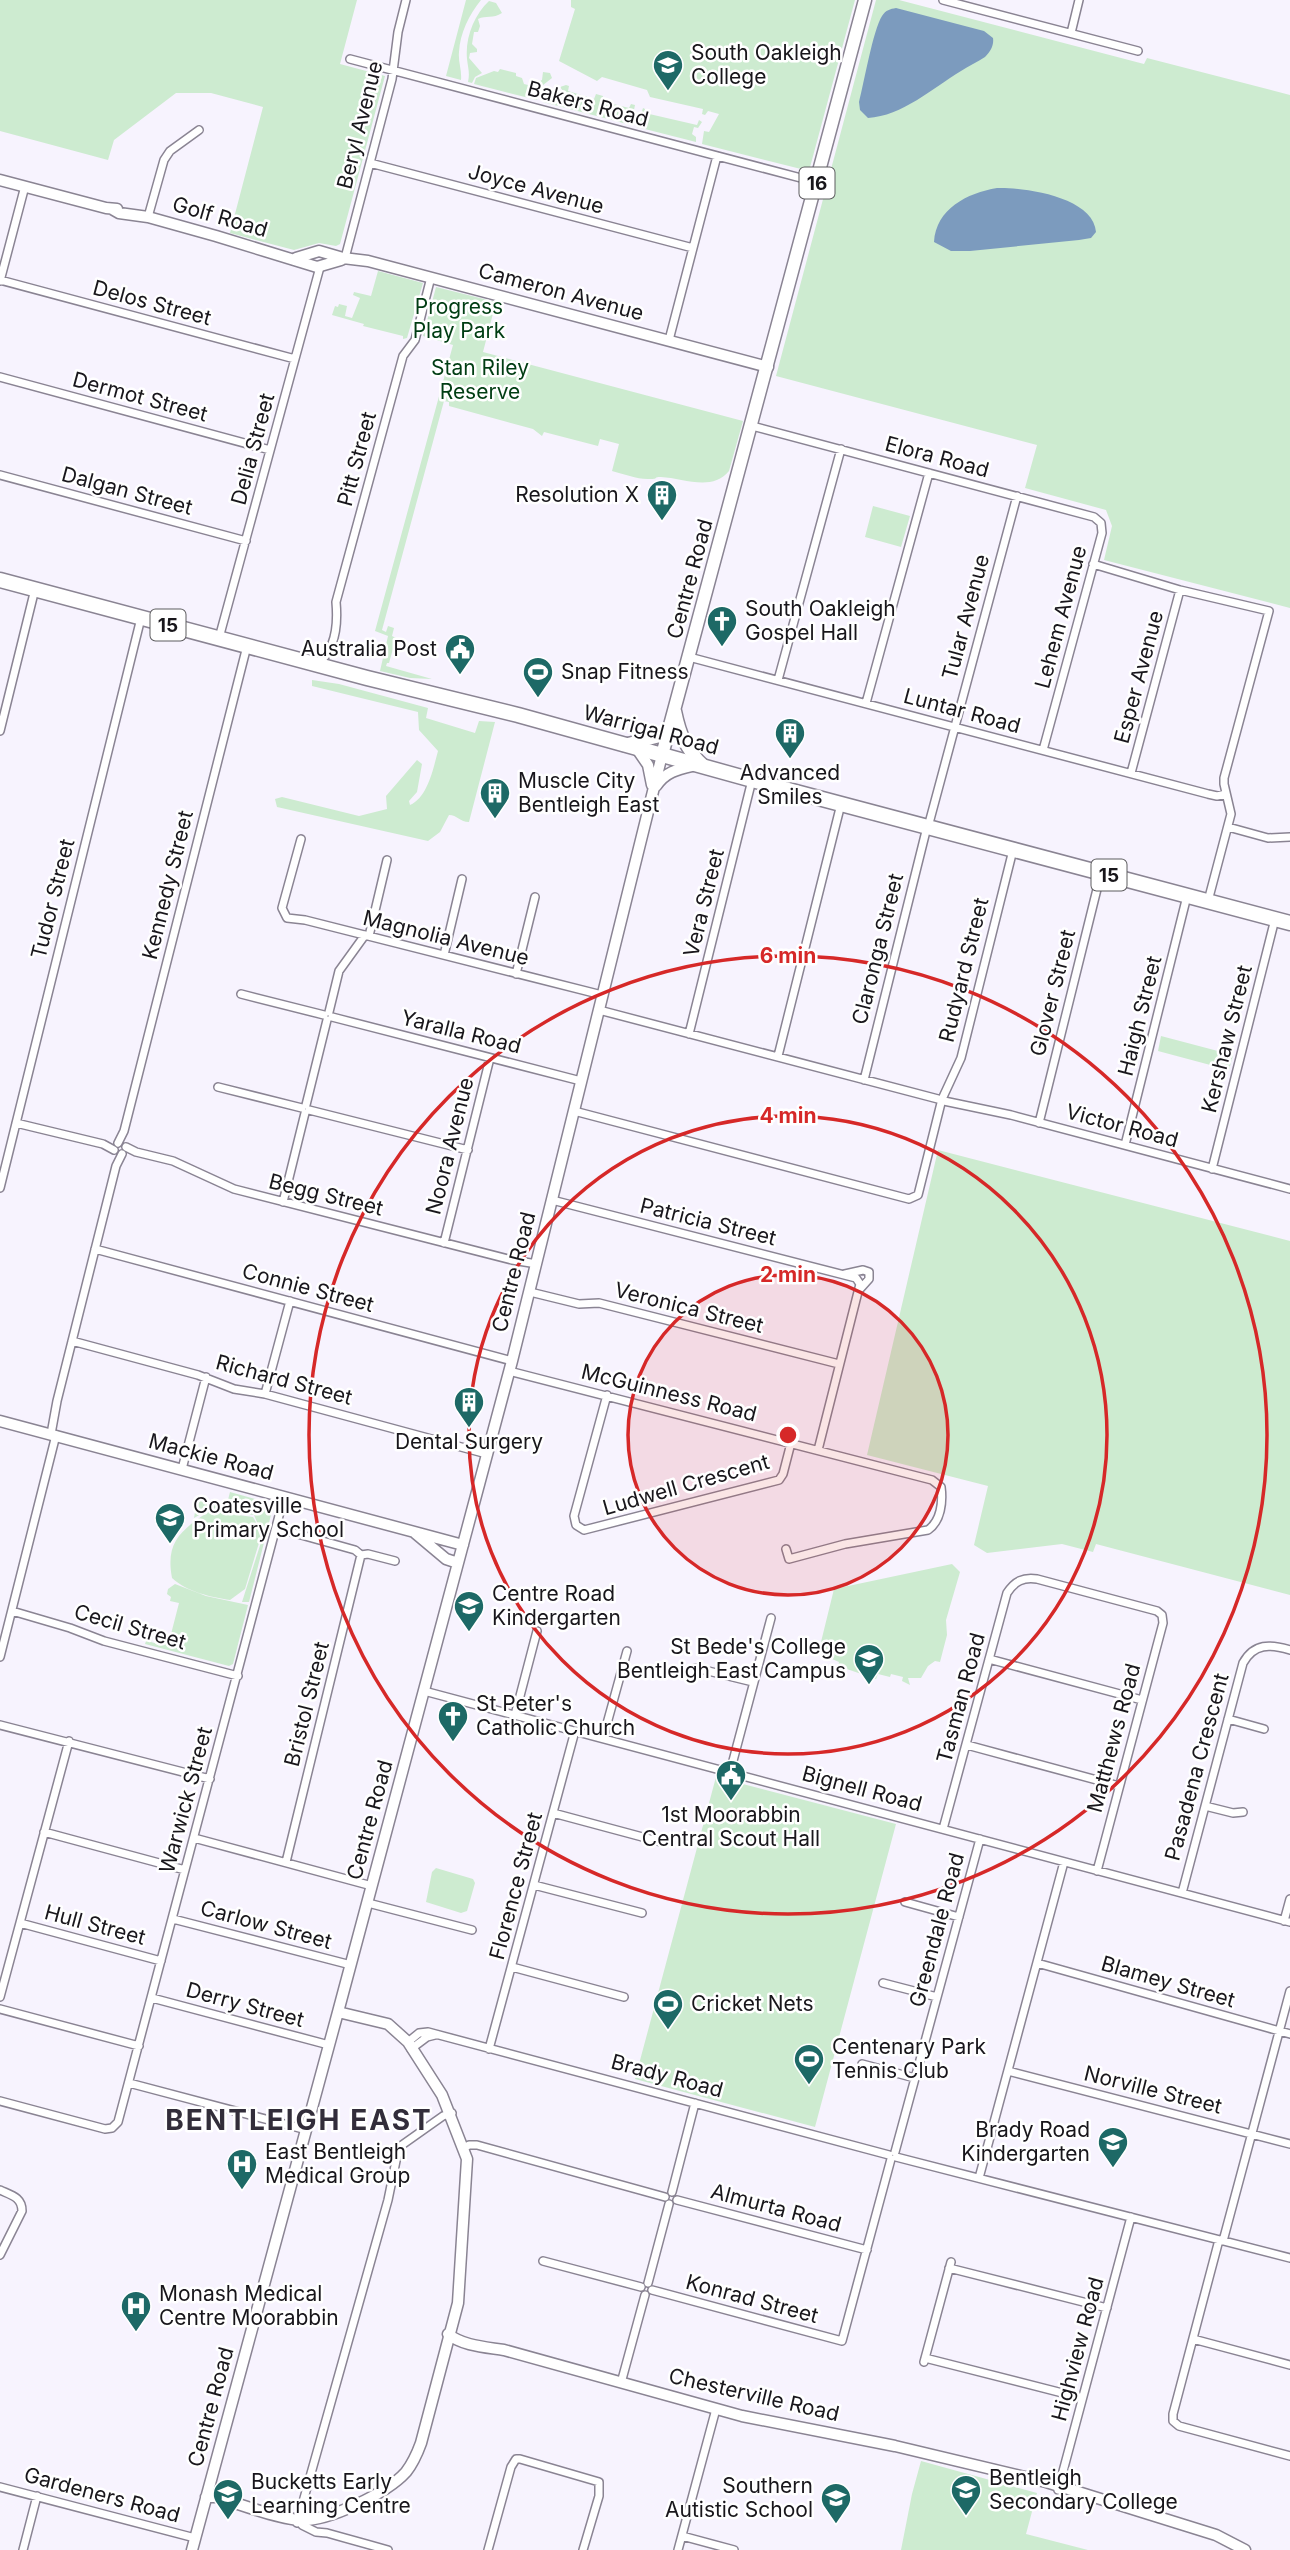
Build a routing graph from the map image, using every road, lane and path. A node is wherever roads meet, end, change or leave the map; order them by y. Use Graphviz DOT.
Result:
graph roads {
  1 [pos="406,0"];
  2 [pos="865,0"];
  3 [pos="943,0"];
  4 [pos="1079,0"];
  5 [pos="1071,33"];
  6 [pos="1138,51"];
  7 [pos="350,58"];
  8 [pos="393,70"];
  9 [pos="199,130"];
  10 [pos="718,156"];
  11 [pos="370,163"];
  12 [pos="0,180"];
  13 [pos="817,182"];
  14 [pos="25,186"];
  15 [pos="148,217"];
  16 [pos="693,248"];
  17 [pos="344,258"];
  18 [pos="320,261"];
  19 [pos="430,277"];
  20 [pos="0,281"];
  21 [pos="669,340"];
  22 [pos="295,359"];
  23 [pos="768,367"];
  24 [pos="0,377"];
  25 [pos="752,426"];
  26 [pos="841,449"];
  27 [pos="270,450"];
  28 [pos="929,473"];
  29 [pos="0,475"];
  30 [pos="1017,496"];
  31 [pos="1102,533"];
  32 [pos="246,541"];
  33 [pos="1093,566"];
  34 [pos="0,580"];
  35 [pos="35,589"];
  36 [pos="1180,590"];
  37 [pos="141,618"];
  38 [pos="219,639"];
  39 [pos="247,646"];
  40 [pos="329,653"];
  41 [pos="690,657"];
  42 [pos="316,664"];
  43 [pos="337,670"];
  44 [pos="778,680"];
  45 [pos="866,703"];
  46 [pos="674,711"];
  47 [pos="954,727"];
  48 [pos="0,731"];
  49 [pos="668,733"];
  50 [pos="630,747"];
  51 [pos="1043,750"];
  52 [pos="662,755"];
  53 [pos="701,765"];
  54 [pos="1131,773"];
  55 [pos="752,780"];
  56 [pos="653,791"];
  57 [pos="1226,794"];
  58 [pos="841,804"];
  59 [pos="927,827"];
  60 [pos="1228,827"];
  61 [pos="1290,836"];
  62 [pos="301,839"];
  63 [pos="1013,850"];
  64 [pos="387,860"];
  65 [pos="1101,873"];
  66 [pos="462,879"];
  67 [pos="1188,896"];
  68 [pos="535,897"];
  69 [pos="1209,901"];
  70 [pos="1275,919"];
  71 [pos="1290,923"];
  72 [pos="367,935"];
  73 [pos="444,955"];
  74 [pos="516,974"];
  75 [pos="242,995"];
  76 [pos="602,996"];
  77 [pos="598,1010"];
  78 [pos="328,1016"];
  79 [pos="689,1034"];
  80 [pos="778,1056"];
  81 [pos="490,1058"];
  82 [pos="864,1080"];
  83 [pos="581,1081"];
  84 [pos="218,1087"];
  85 [pos="942,1100"];
  86 [pos="306,1109"];
  87 [pos="574,1111"];
  88 [pos="1039,1122"];
  89 [pos="16,1123"];
  90 [pos="1125,1145"];
  91 [pos="120,1149"];
  92 [pos="468,1150"];
  93 [pos="1212,1168"];
  94 [pos="0,1188"];
  95 [pos="1290,1189"];
  96 [pos="552,1200"];
  97 [pos="283,1202"];
  98 [pos="444,1243"];
  99 [pos="95,1249"];
  100 [pos="536,1266"];
  101 [pos="844,1274"];
  102 [pos="530,1292"];
  103 [pos="858,1292"];
  104 [pos="289,1301"];
  105 [pos="72,1341"];
  106 [pos="839,1364"];
  107 [pos="511,1366"];
  108 [pos="206,1377"];
  109 [pos="265,1394"];
  110 [pos="607,1395"];
  111 [pos="0,1420"];
  112 [pos="54,1435"];
  113 [pos="791,1443"];
  114 [pos="818,1450"];
  115 [pos="487,1454"];
  116 [pos="183,1469"];
  117 [pos="284,1497"];
  118 [pos="276,1526"];
  119 [pos="412,1531"];
  120 [pos="463,1545"];
  121 [pos="786,1549"];
  122 [pos="361,1555"];
  123 [pos="789,1559"];
  124 [pos="395,1561"];
  125 [pos="458,1563"];
  126 [pos="792,1569"];
  127 [pos="1018,1581"];
  128 [pos="12,1611"];
  129 [pos="771,1618"];
  130 [pos="537,1631"];
  131 [pos="1290,1650"];
  132 [pos="626,1651"];
  133 [pos="0,1657"];
  134 [pos="989,1658"];
  135 [pos="696,1668"];
  136 [pos="237,1676"];
  137 [pos="753,1682"];
  138 [pos="424,1691"];
  139 [pos="1142,1700"];
  140 [pos="515,1715"];
  141 [pos="1228,1719"];
  142 [pos="0,1725"];
  143 [pos="1264,1729"];
  144 [pos="575,1731"];
  145 [pos="603,1738"];
  146 [pos="69,1741"];
  147 [pos="967,1745"];
  148 [pos="730,1772"];
  149 [pos="210,1779"];
  150 [pos="1119,1786"];
  151 [pos="1205,1806"];
  152 [pos="1243,1812"];
  153 [pos="553,1814"];
  154 [pos="943,1829"];
  155 [pos="44,1832"];
  156 [pos="194,1838"];
  157 [pos="979,1839"];
  158 [pos="661,1842"];
  159 [pos="286,1862"];
  160 [pos="1064,1862"];
  161 [pos="186,1870"];
  162 [pos="1097,1871"];
  163 [pos="534,1885"];
  164 [pos="372,1886"];
  165 [pos="1182,1893"];
  166 [pos="1290,1899"];
  167 [pos="905,1902"];
  168 [pos="368,1903"];
  169 [pos="642,1913"];
  170 [pos="959,1917"];
  171 [pos="173,1919"];
  172 [pos="1287,1922"];
  173 [pos="20,1923"];
  174 [pos="472,1930"];
  175 [pos="162,1961"];
  176 [pos="1037,1963"];
  177 [pos="351,1965"];
  178 [pos="512,1967"];
  179 [pos="883,1983"];
  180 [pos="1290,1991"];
  181 [pos="0,1997"];
  182 [pos="624,1997"];
  183 [pos="937,1997"];
  184 [pos="152,1998"];
  185 [pos="0,2010"];
  186 [pos="338,2012"];
  187 [pos="1279,2031"];
  188 [pos="1290,2034"];
  189 [pos="329,2045"];
  190 [pos="139,2046"];
  191 [pos="411,2046"];
  192 [pos="489,2049"];
  193 [pos="862,2064"];
  194 [pos="1008,2071"];
  195 [pos="915,2078"];
  196 [pos="129,2083"];
  197 [pos="0,2101"];
  198 [pos="695,2103"];
  199 [pos="452,2114"];
  200 [pos="307,2130"];
  201 [pos="1252,2134"];
  202 [pos="1290,2144"];
  203 [pos="467,2148"];
  204 [pos="893,2156"];
  205 [pos="979,2178"];
  206 [pos="0,2190"];
  207 [pos="671,2198"];
  208 [pos="1131,2217"];
  209 [pos="1221,2240"];
  210 [pos="867,2250"];
  211 [pos="0,2255"];
  212 [pos="1290,2258"];
  213 [pos="543,2261"];
  214 [pos="646,2289"];
  215 [pos="1107,2308"];
  216 [pos="452,2335"];
  217 [pos="1193,2339"];
  218 [pos="842,2341"];
  219 [pos="1290,2364"];
  220 [pos="621,2383"];
  221 [pos="1082,2398"];
  222 [pos="716,2409"];
  223 [pos="1290,2456"];
  224 [pos="0,2487"];
  225 [pos="1059,2488"];
  226 [pos="37,2496"];
  227 [pos="206,2497"];
  228 [pos="299,2522"];
  229 [pos="325,2524"];
  230 [pos="682,2536"];
  231 [pos="195,2538"];
  232 [pos="23,2550"];
  233 [pos="192,2550"];
  234 [pos="388,2550"];
  235 [pos="488,2550"];
  236 [pos="583,2550"];
  237 [pos="678,2550"];
  238 [pos="734,2550"];
  239 [pos="1245,2550"];
  1 -- 8 [label="street, Beryl Avenue"];
  2 -- 13 [label="main road, Centre Road / 16"];
  3 -- 5 [label="street"];
  4 -- 5 [label="street"];
  5 -- 6 [label="street"];
  7 -- 8 [label="street, Bakers Road"];
  8 -- 10 [label="street, Bakers Road"];
  8 -- 11 [label="street, Beryl Avenue"];
  9 -- 15 [label="street"];
  10 -- 13 [label="street, Bakers Road"];
  10 -- 16 [label="street"];
  11 -- 16 [label="street, Joyce Avenue"];
  11 -- 17 [label="street, Beryl Avenue"];
  12 -- 14 [label="street, Golf Road"];
  13 -- 23 [label="main road, Centre Road / 16"];
  14 -- 15 [label="street, Golf Road"];
  14 -- 20 [label="street"];
  15 -- 18 [label="street, Golf Road"];
  16 -- 21 [label="street"];
  17 -- 18 [label="street, Cameron Avenue"];
  17 -- 19 [label="street, Cameron Avenue"];
  18 -- 22 [label="street, Delia Street"];
  19 -- 21 [label="street, Cameron Avenue"];
  19 -- 40 [label="street, Pitt Street"];
  20 -- 22 [label="street, Delos Street"];
  21 -- 23 [label="street, Cameron Avenue"];
  22 -- 27 [label="street, Delia Street"];
  23 -- 25 [label="main road, Centre Road / 16"];
  24 -- 27 [label="street, Dermot Street"];
  25 -- 26 [label="street, Elora Road"];
  25 -- 41 [label="main road, Centre Road / 16"];
  26 -- 28 [label="street, Elora Road"];
  26 -- 44 [label="street"];
  27 -- 32 [label="street, Delia Street"];
  28 -- 30 [label="street, Elora Road"];
  28 -- 45 [label="street"];
  29 -- 32 [label="street, Dalgan Street"];
  30 -- 31 [label="street, Elora Road"];
  30 -- 47 [label="street, Tular Avenue"];
  31 -- 33 [label="street, Lehem Avenue"];
  32 -- 38 [label="street, Delia Street"];
  33 -- 36 [label="street"];
  33 -- 51 [label="street, Lehem Avenue"];
  34 -- 35 [label="highway, Warrigal Road / 15"];
  35 -- 37 [label="highway, Warrigal Road / 15"];
  35 -- 48 [label="street"];
  36 -- 54 [label="street, Esper Avenue"];
  36 -- 57 [label="street"];
  37 -- 38 [label="highway, Warrigal Road / 15"];
  37 -- 89 [label="street, Tudor Street"];
  38 -- 39 [label="highway, Warrigal Road / 15"];
  39 -- 42 [label="highway, Warrigal Road / 15"];
  39 -- 91 [label="street, Kennedy Street"];
  40 -- 42 [label="street"];
  40 -- 43 [label="street"];
  41 -- 44 [label="street, Luntar Road"];
  41 -- 46 [label="main road, Centre Road / 16"];
  42 -- 43 [label="highway, Warrigal Road / 15"];
  43 -- 50 [label="highway, Warrigal Road / 15"];
  44 -- 45 [label="street, Luntar Road"];
  45 -- 47 [label="street, Luntar Road"];
  46 -- 49 [label="main road, Centre Road / 16"];
  46 -- 53 [label="main road"];
  47 -- 51 [label="street, Luntar Road"];
  47 -- 59 [label="street, Tular Avenue"];
  49 -- 50 [label="main road"];
  49 -- 52 [label="main road, Centre Road / 16"];
  50 -- 52 [label="highway, Warrigal Road / 15"];
  50 -- 56 [label="street"];
  51 -- 54 [label="street, Luntar Road"];
  52 -- 53 [label="highway, Warrigal Road / 15"];
  52 -- 56 [label="street, Centre Road / 16"];
  53 -- 55 [label="highway, Warrigal Road / 15"];
  53 -- 56 [label="street"];
  54 -- 57 [label="street, Luntar Road"];
  55 -- 58 [label="highway, Warrigal Road / 15"];
  55 -- 79 [label="street, Vera Street"];
  56 -- 76 [label="street, Centre Road / 16"];
  57 -- 60 [label="street"];
  58 -- 59 [label="highway, Warrigal Road / 15"];
  58 -- 80 [label="street"];
  59 -- 63 [label="highway, Warrigal Road / 15"];
  59 -- 82 [label="street, Claronga Street"];
  60 -- 61 [label="street"];
  60 -- 69 [label="street"];
  62 -- 72 [label="street, Magnolia Avenue"];
  63 -- 65 [label="highway, Warrigal Road / 15"];
  63 -- 85 [label="street, Rudyard Street"];
  64 -- 72 [label="street"];
  65 -- 67 [label="highway, Warrigal Road / 15"];
  65 -- 88 [label="street, Glover Street"];
  66 -- 73 [label="street"];
  67 -- 69 [label="highway, Warrigal Road / 15"];
  67 -- 90 [label="street, Haigh Street"];
  68 -- 74 [label="street"];
  69 -- 70 [label="highway, Warrigal Road / 15"];
  70 -- 71 [label="highway, Warrigal Road / 15"];
  70 -- 93 [label="street, Kershaw Street"];
  72 -- 73 [label="street, Magnolia Avenue"];
  72 -- 78 [label="street"];
  73 -- 74 [label="street, Magnolia Avenue"];
  74 -- 76 [label="street, Magnolia Avenue"];
  75 -- 78 [label="street, Yaralla Road"];
  76 -- 77 [label="street, Centre Road / 16"];
  77 -- 79 [label="street, Victor Road"];
  77 -- 83 [label="street, Centre Road / 16"];
  78 -- 81 [label="street, Yaralla Road"];
  78 -- 86 [label="street"];
  79 -- 80 [label="street, Victor Road"];
  80 -- 82 [label="street, Victor Road"];
  81 -- 83 [label="street, Yaralla Road"];
  81 -- 92 [label="street, Noora Avenue"];
  82 -- 85 [label="street, Victor Road"];
  83 -- 87 [label="street, Centre Road / 16"];
  84 -- 86 [label="street"];
  85 -- 87 [label="street, Rudyard Street"];
  85 -- 88 [label="street, Victor Road"];
  86 -- 92 [label="street"];
  86 -- 97 [label="street"];
  87 -- 96 [label="street, Centre Road / 16"];
  88 -- 90 [label="street, Victor Road"];
  89 -- 91 [label="street, Begg Street"];
  89 -- 94 [label="street, Tudor Street"];
  90 -- 93 [label="street, Victor Road"];
  91 -- 97 [label="street, Begg Street"];
  91 -- 99 [label="street"];
  92 -- 98 [label="street, Noora Avenue"];
  93 -- 95 [label="street, Victor Road"];
  96 -- 100 [label="street, Centre Road / 16"];
  96 -- 101 [label="street, Patricia Street"];
  97 -- 98 [label="street, Begg Street"];
  98 -- 100 [label="street, Begg Street"];
  99 -- 104 [label="street, Connie Street"];
  99 -- 105 [label="street"];
  100 -- 102 [label="street, Centre Road / 16"];
  101 -- 103 [label="street, Patricia Street"];
  101 -- 103 [label="street"];
  102 -- 106 [label="street, Veronica Street"];
  102 -- 107 [label="street, Centre Road / 16"];
  103 -- 106 [label="street"];
  104 -- 107 [label="street, Connie Street"];
  104 -- 109 [label="street"];
  105 -- 108 [label="street, Richard Street"];
  105 -- 112 [label="street"];
  106 -- 114 [label="street"];
  107 -- 110 [label="street, McGuinness Road"];
  107 -- 115 [label="street, Centre Road / 16"];
  108 -- 109 [label="street, Richard Street"];
  108 -- 116 [label="street"];
  109 -- 115 [label="street, Richard Street"];
  110 -- 113 [label="street, McGuinness Road"];
  110 -- 113 [label="street, Ludwell Crescent"];
  111 -- 112 [label="street, Mackie Road"];
  112 -- 116 [label="street, Mackie Road"];
  112 -- 128 [label="street"];
  113 -- 114 [label="street, McGuinness Road"];
  114 -- 123 [label="street, McGuinness Road"];
  115 -- 120 [label="street, Centre Road / 16"];
  116 -- 117 [label="street, Mackie Road"];
  117 -- 118 [label="street, Warwick Street"];
  117 -- 119 [label="street, Mackie Road"];
  118 -- 122 [label="street"];
  118 -- 136 [label="street, Warwick Street"];
  119 -- 120 [label="street, Mackie Road"];
  119 -- 125 [label="street, Mackie Road"];
  120 -- 125 [label="street, Centre Road / 16"];
  121 -- 123 [label="street"];
  122 -- 124 [label="street"];
  122 -- 159 [label="street, Bristol Street"];
  123 -- 126 [label="street"];
  125 -- 138 [label="street, Centre Road / 16"];
  127 -- 134 [label="street, Tasman Road"];
  127 -- 139 [label="street, Matthews Road"];
  128 -- 133 [label="street"];
  128 -- 136 [label="street, Cecil Street"];
  129 -- 137 [label="street"];
  130 -- 140 [label="street"];
  131 -- 141 [label="street, Pasadena Crescent"];
  132 -- 145 [label="street"];
  134 -- 139 [label="street"];
  134 -- 147 [label="street, Tasman Road"];
  135 -- 137 [label="street"];
  136 -- 149 [label="street, Warwick Street"];
  137 -- 148 [label="street"];
  138 -- 140 [label="street, Bignell Road"];
  138 -- 164 [label="street, Centre Road / 16"];
  139 -- 150 [label="street, Matthews Road"];
  140 -- 144 [label="street, Bignell Road"];
  141 -- 143 [label="street"];
  141 -- 151 [label="street, Pasadena Crescent"];
  142 -- 146 [label="street"];
  144 -- 145 [label="street, Bignell Road"];
  144 -- 153 [label="street, Florence Street"];
  145 -- 148 [label="street, Bignell Road"];
  146 -- 149 [label="street"];
  146 -- 155 [label="street"];
  147 -- 150 [label="street"];
  147 -- 154 [label="street, Tasman Road"];
  148 -- 154 [label="street, Bignell Road"];
  149 -- 156 [label="street, Warwick Street"];
  150 -- 162 [label="street, Matthews Road"];
  151 -- 152 [label="street"];
  151 -- 165 [label="street, Pasadena Crescent"];
  153 -- 158 [label="street"];
  153 -- 163 [label="street, Florence Street"];
  154 -- 157 [label="street, Bignell Road"];
  155 -- 161 [label="street"];
  155 -- 173 [label="street"];
  156 -- 159 [label="street"];
  156 -- 161 [label="street, Warwick Street"];
  157 -- 160 [label="street, Bignell Road"];
  157 -- 170 [label="street, Greendale Road"];
  159 -- 164 [label="street"];
  160 -- 162 [label="street, Bignell Road"];
  160 -- 176 [label="street"];
  161 -- 171 [label="street, Warwick Street"];
  162 -- 165 [label="street, Bignell Road"];
  163 -- 169 [label="street"];
  163 -- 178 [label="street, Florence Street"];
  164 -- 168 [label="street, Centre Road / 16"];
  165 -- 172 [label="street, Bignell Road"];
  166 -- 172 [label="street"];
  167 -- 170 [label="street"];
  168 -- 174 [label="street"];
  168 -- 177 [label="street, Centre Road / 16"];
  170 -- 183 [label="street, Greendale Road"];
  171 -- 175 [label="street, Warwick Street"];
  171 -- 177 [label="street, Carlow Street"];
  173 -- 175 [label="street, Hull Street"];
  173 -- 181 [label="street"];
  175 -- 184 [label="street, Warwick Street"];
  176 -- 187 [label="street, Blamey Street"];
  176 -- 194 [label="street"];
  177 -- 186 [label="street, Centre Road / 16"];
  178 -- 182 [label="street"];
  178 -- 192 [label="street, Florence Street"];
  179 -- 183 [label="street"];
  180 -- 187 [label="street"];
  183 -- 195 [label="street, Greendale Road"];
  184 -- 189 [label="street, Derry Street"];
  184 -- 190 [label="street, Warwick Street"];
  185 -- 190 [label="street"];
  186 -- 189 [label="street, Centre Road / 16"];
  186 -- 191 [label="street"];
  187 -- 188 [label="street, Blamey Street"];
  187 -- 201 [label="street"];
  189 -- 200 [label="street, Centre Road / 16"];
  190 -- 196 [label="street, Warwick Street"];
  191 -- 192 [label="street, Brady Road"];
  191 -- 199 [label="street"];
  192 -- 198 [label="street, Brady Road"];
  193 -- 195 [label="street"];
  194 -- 201 [label="street, Norville Street"];
  194 -- 205 [label="street"];
  195 -- 204 [label="street, Greendale Road"];
  196 -- 197 [label="street, Warwick Street"];
  196 -- 200 [label="street"];
  198 -- 204 [label="street, Brady Road"];
  198 -- 207 [label="street"];
  199 -- 203 [label="street"];
  199 -- 228 [label="street"];
  200 -- 227 [label="street, Centre Road / 16"];
  201 -- 202 [label="street, Norville Street"];
  201 -- 209 [label="street"];
  203 -- 207 [label="street, Almurta Road"];
  203 -- 216 [label="street"];
  204 -- 205 [label="street, Brady Road"];
  204 -- 210 [label="street, Greendale Road"];
  205 -- 208 [label="street, Brady Road"];
  206 -- 211 [label="street"];
  207 -- 210 [label="street, Almurta Road"];
  207 -- 214 [label="street"];
  208 -- 209 [label="street, Brady Road"];
  208 -- 215 [label="street, Highview Road"];
  209 -- 212 [label="street, Brady Road"];
  209 -- 217 [label="street"];
  210 -- 218 [label="street, Greendale Road"];
  213 -- 214 [label="street, Konrad Street"];
  214 -- 218 [label="street, Konrad Street"];
  214 -- 220 [label="street"];
  215 -- 221 [label="street, Highview Road"];
  215 -- 221 [label="street"];
  216 -- 220 [label="street, Chesterville Road"];
  216 -- 229 [label="street"];
  217 -- 219 [label="street"];
  217 -- 223 [label="street"];
  220 -- 222 [label="street, Chesterville Road"];
  221 -- 225 [label="street, Highview Road"];
  222 -- 225 [label="street, Chesterville Road"];
  222 -- 230 [label="street"];
  224 -- 226 [label="street, Gardeners Road"];
  225 -- 239 [label="street, Chesterville Road"];
  226 -- 231 [label="street, Gardeners Road"];
  226 -- 232 [label="street"];
  227 -- 228 [label="street"];
  227 -- 231 [label="street, Centre Road / 16"];
  228 -- 229 [label="street"];
  228 -- 229 [label="street"];
  229 -- 234 [label="street"];
  230 -- 237 [label="street"];
  230 -- 238 [label="street"];
  231 -- 233 [label="street, Centre Road / 16"];
  235 -- 236 [label="street"];
}
